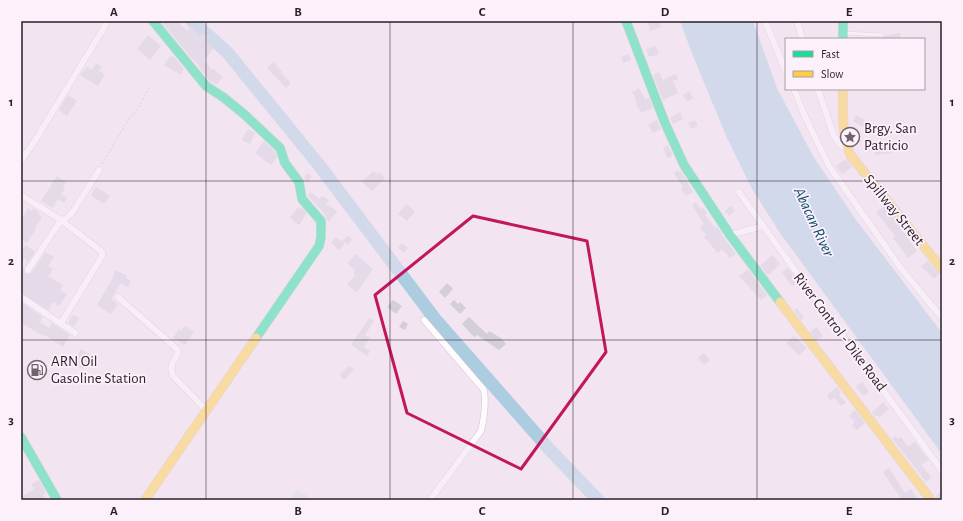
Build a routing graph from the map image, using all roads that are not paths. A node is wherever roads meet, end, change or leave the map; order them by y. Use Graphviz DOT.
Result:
graph roads {
  1 [pos="108,21"];
  2 [pos="154,21"];
  3 [pos="626,21"];
  4 [pos="765,21"];
  5 [pos="797,21"];
  6 [pos="843,21"];
  7 [pos="882,35"];
  8 [pos="843,36"];
  9 [pos="802,38"];
  10 [pos="785,70"];
  11 [pos="794,90"];
  12 [pos="818,90"];
  13 [pos="843,90"];
  14 [pos="847,150"];
  15 [pos="21,161"];
  16 [pos="99,170"];
  17 [pos="739,192"];
  18 [pos="21,195"];
  19 [pos="60,220"];
  20 [pos="763,226"];
  21 [pos="730,235"];
  22 [pos="942,269"];
  23 [pos="28,270"];
  24 [pos="21,297"];
  25 [pos="118,297"];
  26 [pos="942,318"];
  27 [pos="424,320"];
  28 [pos="61,322"];
  29 [pos="75,333"];
  30 [pos="206,411"];
  31 [pos="21,437"];
  32 [pos="942,471"];
  33 [pos="57,500"];
  34 [pos="145,500"];
  35 [pos="430,500"];
  36 [pos="931,500"];
  1 -- 15 [label="street"];
  2 -- 30 [label="street"];
  3 -- 21 [label="street"];
  4 -- 10 [label="street"];
  5 -- 9 [label="street"];
  6 -- 8 [label="street"];
  7 -- 8 [label="lane"];
  11 -- 26 [label="street"];
  12 -- 14 [label="street"];
  13 -- 14 [label="street"];
  14 -- 22 [label="street, Spillway Street"];
  16 -- 19 [label="street"];
  17 -- 20 [label="street, River Control - Dike Road"];
  18 -- 19 [label="street"];
  19 -- 23 [label="street"];
  19 -- 28 [label="street"];
  20 -- 21 [label="street"];
  20 -- 32 [label="street, River Control - Dike Road"];
  21 -- 36 [label="street"];
  24 -- 28 [label="street"];
  25 -- 30 [label="street"];
  27 -- 35 [label="street"];
  28 -- 29 [label="street"];
  30 -- 34 [label="street"];
  31 -- 33 [label="street"];
}
